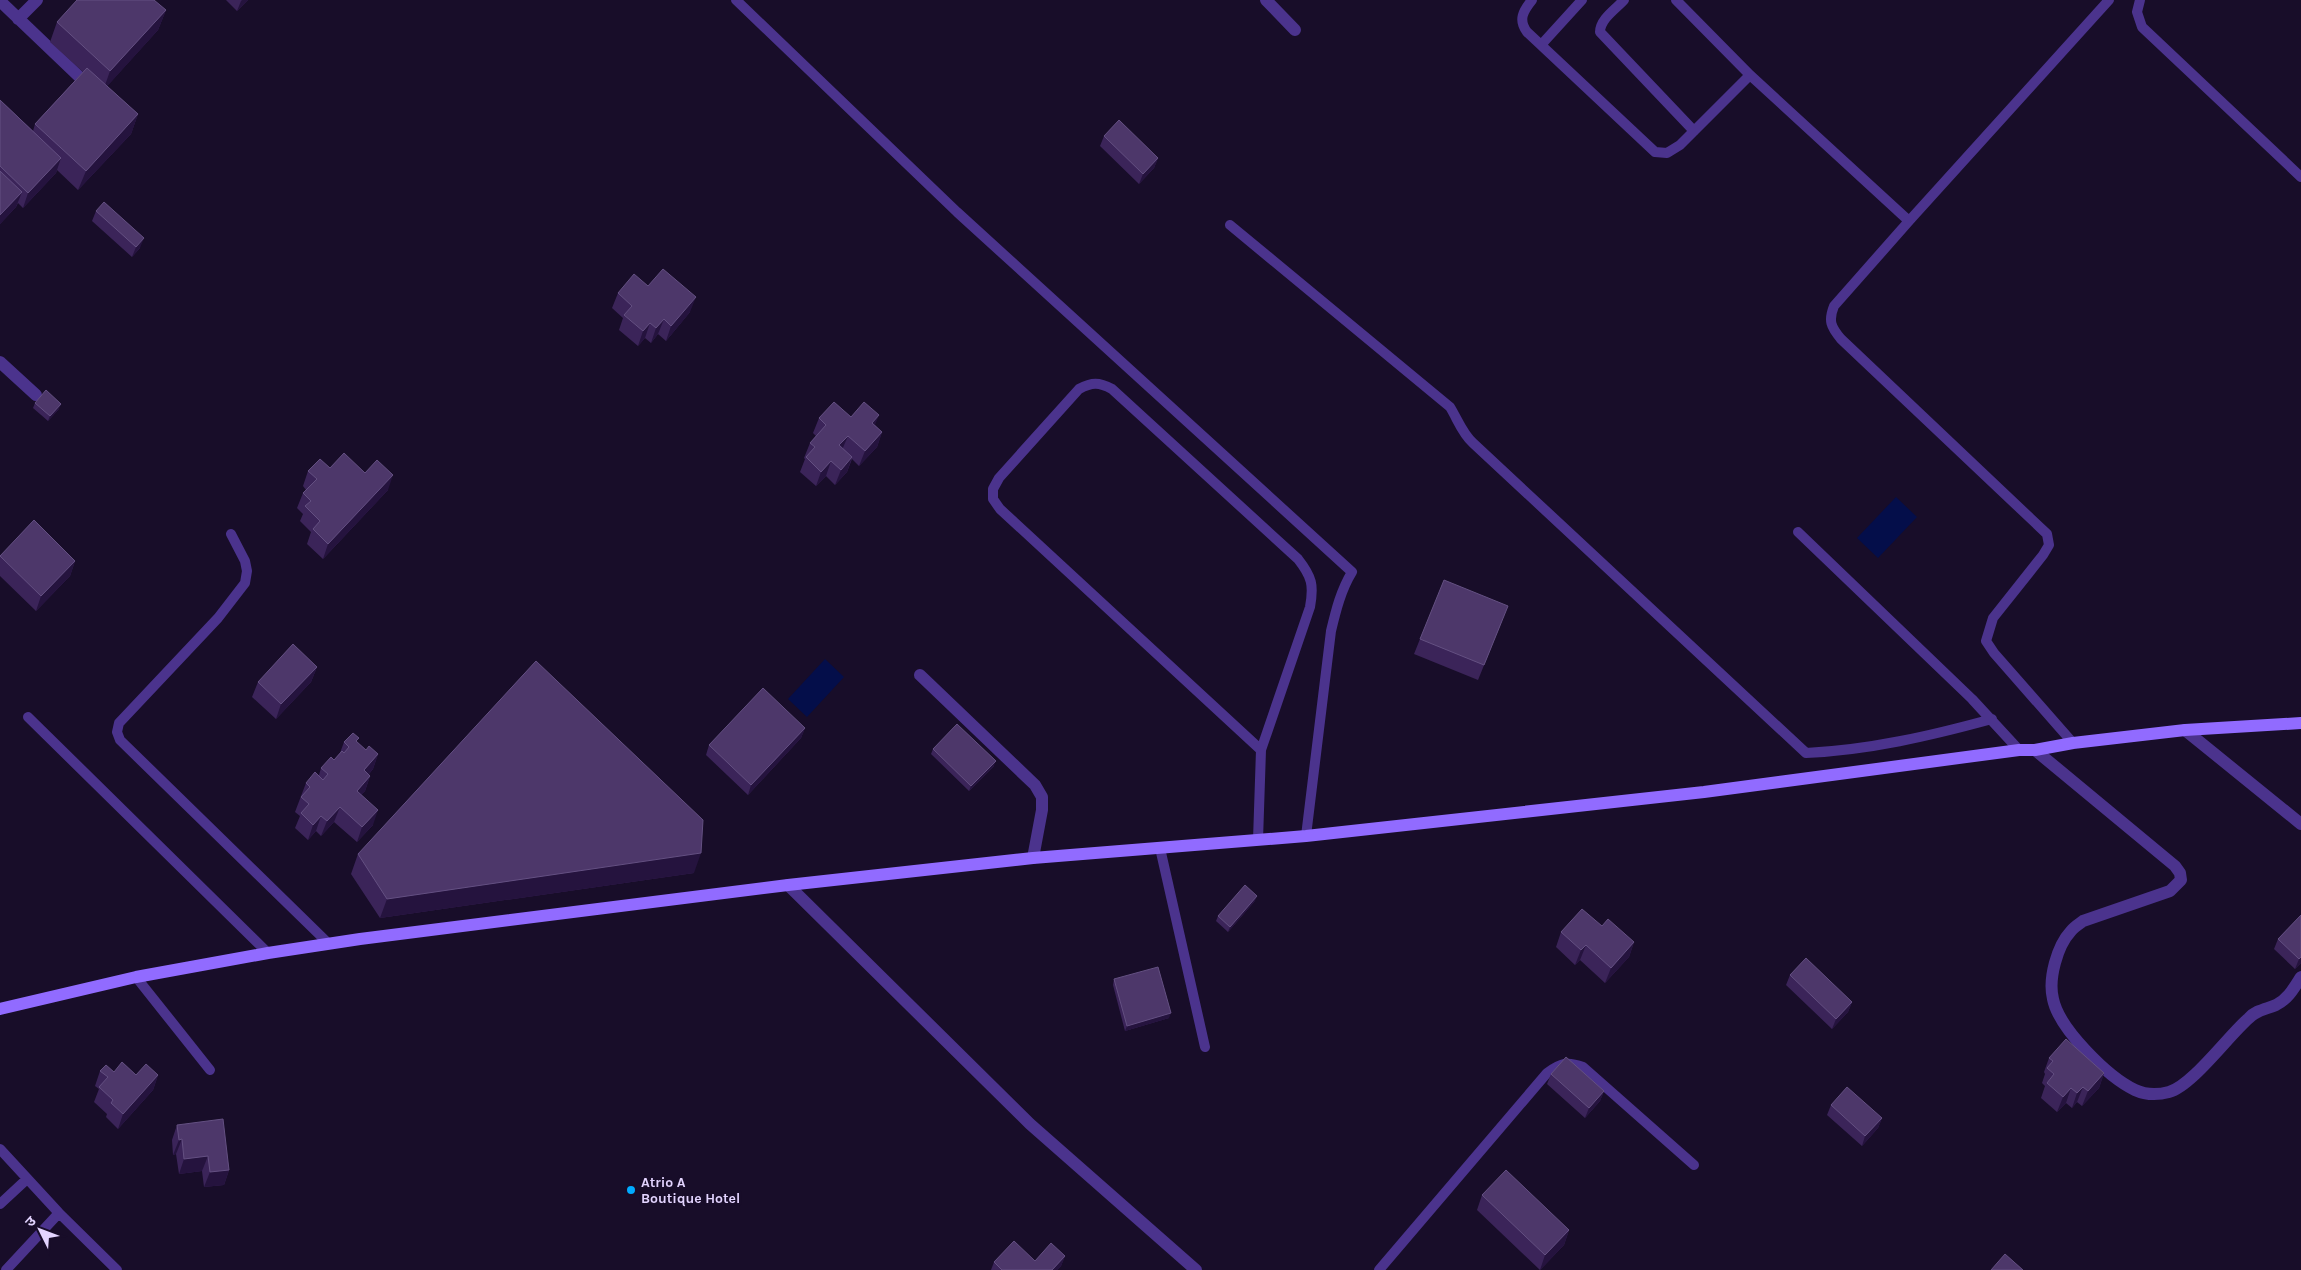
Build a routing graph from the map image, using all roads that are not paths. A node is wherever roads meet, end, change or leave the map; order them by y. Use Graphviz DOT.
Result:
graph roads {
  1 [pos="38,0"];
  2 [pos="736,0"];
  3 [pos="1266,0"];
  4 [pos="1532,0"];
  5 [pos="1582,0"];
  6 [pos="1624,0"];
  7 [pos="1676,0"];
  8 [pos="2109,0"];
  9 [pos="2140,0"];
  10 [pos="0,1"];
  11 [pos="18,18"];
  12 [pos="1296,30"];
  13 [pos="1541,45"];
  14 [pos="1750,75"];
  15 [pos="97,94"];
  16 [pos="1694,131"];
  17 [pos="2301,177"];
  18 [pos="1909,221"];
  19 [pos="1230,225"];
  20 [pos="0,362"];
  21 [pos="36,395"];
  22 [pos="1798,532"];
  23 [pos="231,534"];
  24 [pos="920,676"];
  25 [pos="28,717"];
  26 [pos="1992,719"];
  27 [pos="2301,724"];
  28 [pos="2185,730"];
  29 [pos="2073,743"];
  30 [pos="1261,750"];
  31 [pos="2019,750"];
  32 [pos="2036,750"];
  33 [pos="2301,824"];
  34 [pos="1306,836"];
  35 [pos="1258,840"];
  36 [pos="1160,848"];
  37 [pos="1033,858"];
  38 [pos="788,885"];
  39 [pos="328,943"];
  40 [pos="268,953"];
  41 [pos="136,977"];
  42 [pos="2301,977"];
  43 [pos="0,1009"];
  44 [pos="1205,1047"];
  45 [pos="210,1070"];
  46 [pos="0,1149"];
  47 [pos="1694,1165"];
  48 [pos="27,1179"];
  49 [pos="0,1204"];
  50 [pos="59,1214"];
  51 [pos="6,1270"];
  52 [pos="117,1270"];
  53 [pos="1196,1270"];
  54 [pos="1379,1270"];
  1 -- 11 [label="street"];
  2 -- 34 [label="lane"];
  3 -- 12 [label="street"];
  4 -- 13 [label="lane"];
  5 -- 13 [label="lane"];
  6 -- 16 [label="lane"];
  7 -- 14 [label="lane"];
  8 -- 18 [label="lane"];
  9 -- 17 [label="lane"];
  10 -- 11 [label="street"];
  11 -- 15 [label="street"];
  13 -- 16 [label="lane"];
  14 -- 16 [label="lane"];
  14 -- 18 [label="lane"];
  18 -- 29 [label="lane"];
  19 -- 26 [label="lane"];
  20 -- 21 [label="street"];
  22 -- 26 [label="lane"];
  23 -- 39 [label="lane"];
  24 -- 37 [label="street"];
  25 -- 40 [label="lane"];
  26 -- 31 [label="lane"];
  27 -- 28 [label="main road"];
  28 -- 29 [label="main road"];
  28 -- 33 [label="street"];
  29 -- 32 [label="main road"];
  30 -- 30 [label="lane"];
  30 -- 35 [label="lane"];
  31 -- 32 [label="main road"];
  31 -- 34 [label="main road"];
  32 -- 42 [label="street"];
  34 -- 35 [label="main road"];
  35 -- 36 [label="main road"];
  36 -- 37 [label="main road"];
  36 -- 44 [label="lane"];
  37 -- 38 [label="main road"];
  38 -- 39 [label="main road"];
  38 -- 53 [label="street"];
  39 -- 40 [label="main road"];
  40 -- 41 [label="main road"];
  41 -- 43 [label="main road"];
  41 -- 45 [label="lane"];
  46 -- 48 [label="lane"];
  47 -- 54 [label="lane"];
  48 -- 49 [label="lane"];
  48 -- 50 [label="lane"];
  50 -- 51 [label="lane"];
  50 -- 52 [label="lane"];
}
